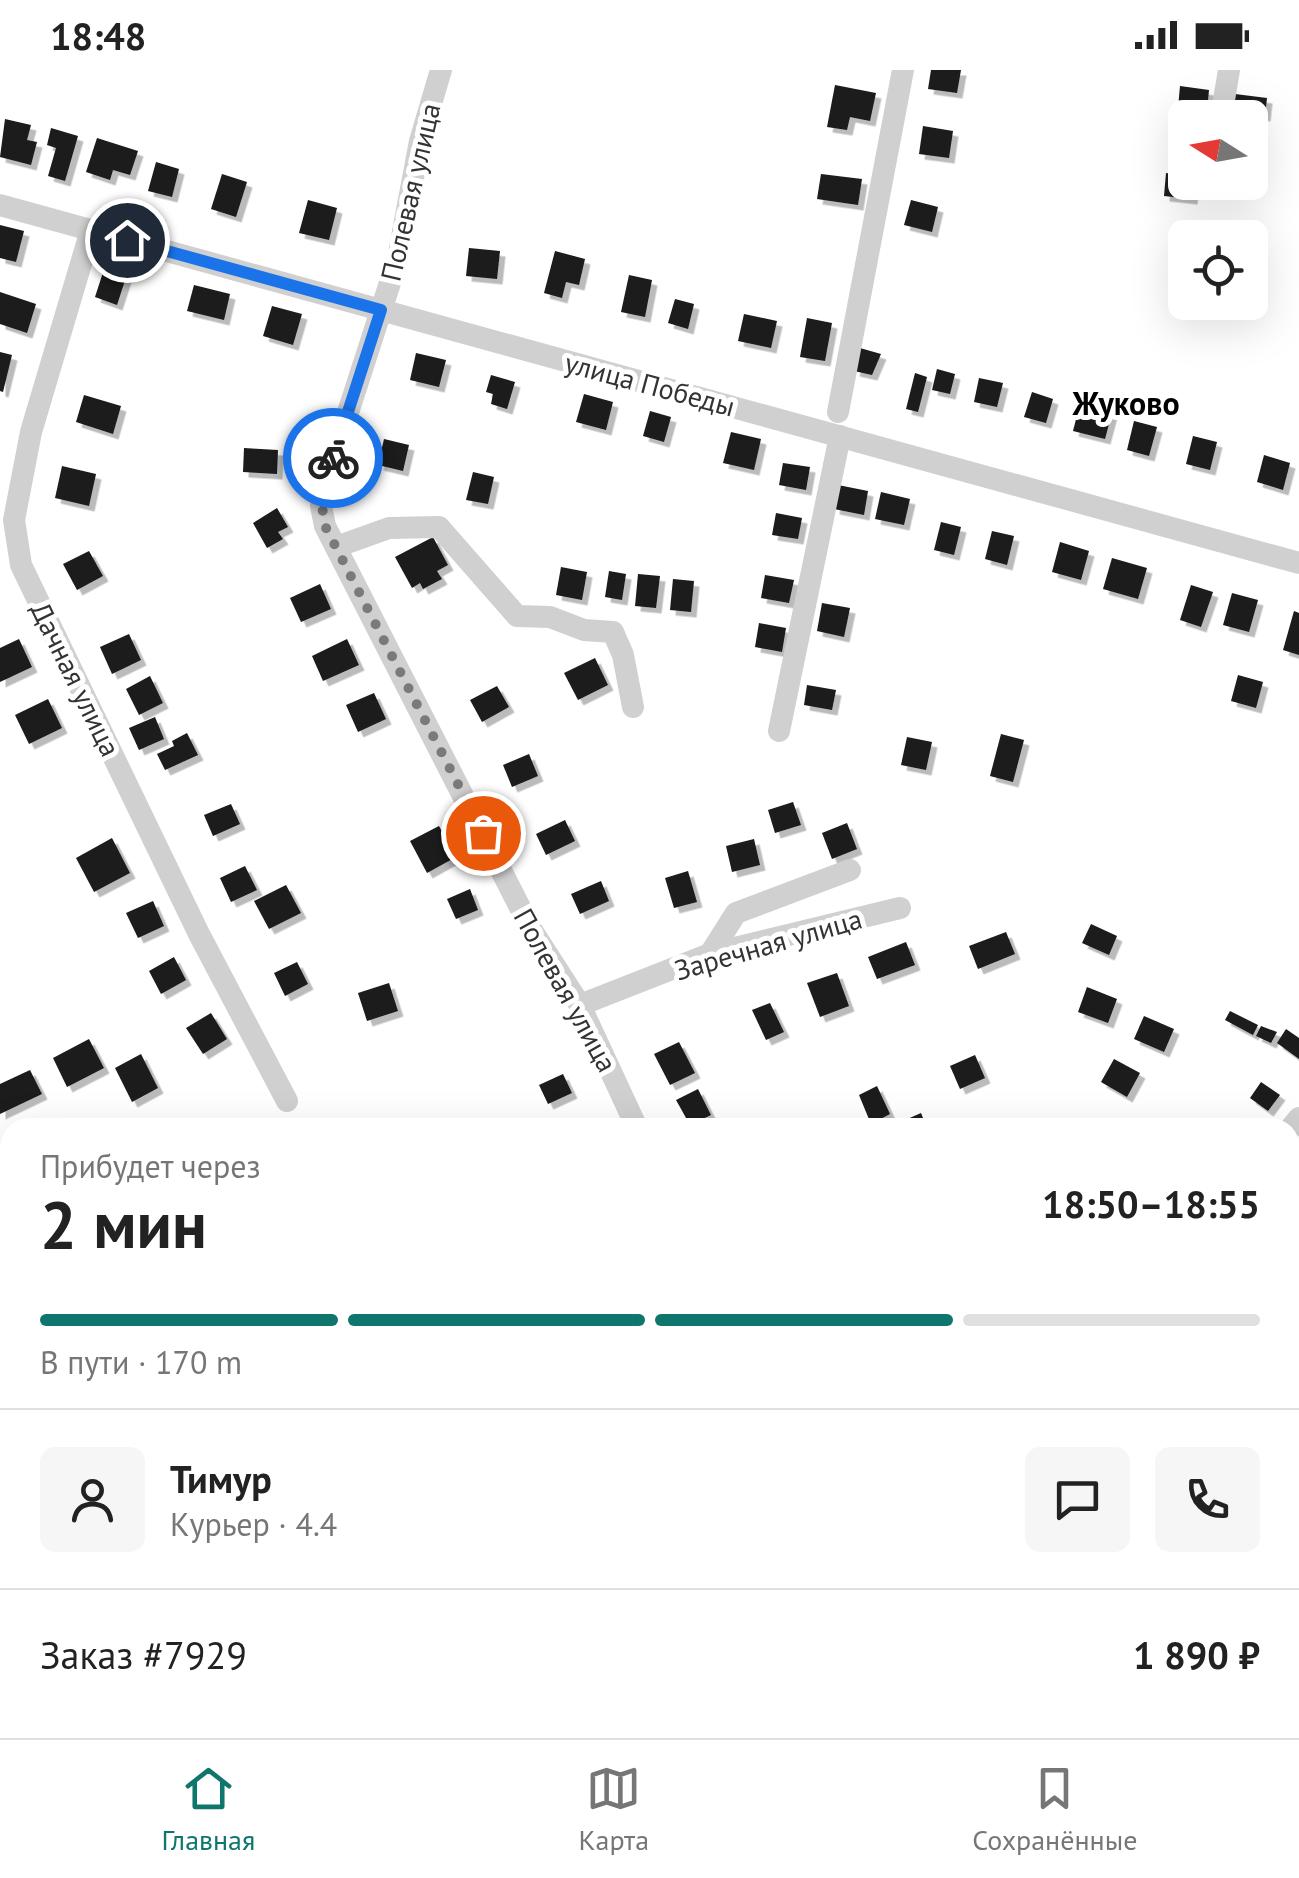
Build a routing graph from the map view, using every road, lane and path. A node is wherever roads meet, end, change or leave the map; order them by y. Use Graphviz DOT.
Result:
graph roads {
  1 [pos="440,70"];
  2 [pos="904,70"];
  3 [pos="1229,70"];
  4 [pos="1224,100"];
  5 [pos="0,205"];
  6 [pos="91,230"];
  7 [pos="381,310"];
  8 [pos="839,424"];
  9 [pos="336,546"];
  10 [pos="1299,562"];
  11 [pos="633,706"];
  12 [pos="779,730"];
  13 [pos="850,870"];
  14 [pos="900,908"];
  15 [pos="710,954"];
  16 [pos="580,1005"];
  17 [pos="287,1101"];
  18 [pos="632,1118"];
  1 -- 7 [label="street, Полевая улица"];
  2 -- 8 [label="street"];
  3 -- 4 [label="street"];
  5 -- 6 [label="street, улица Победы"];
  6 -- 7 [label="street, улица Победы"];
  6 -- 17 [label="street, Дачная улица"];
  7 -- 8 [label="street, улица Победы"];
  7 -- 9 [label="street, Полевая улица"];
  8 -- 10 [label="street, улица Победы"];
  8 -- 12 [label="street"];
  9 -- 11 [label="street"];
  9 -- 16 [label="street, Полевая улица"];
  13 -- 15 [label="street"];
  14 -- 15 [label="street, Заречная улица"];
  15 -- 16 [label="street, Заречная улица"];
  16 -- 18 [label="street, Полевая улица"];
}
